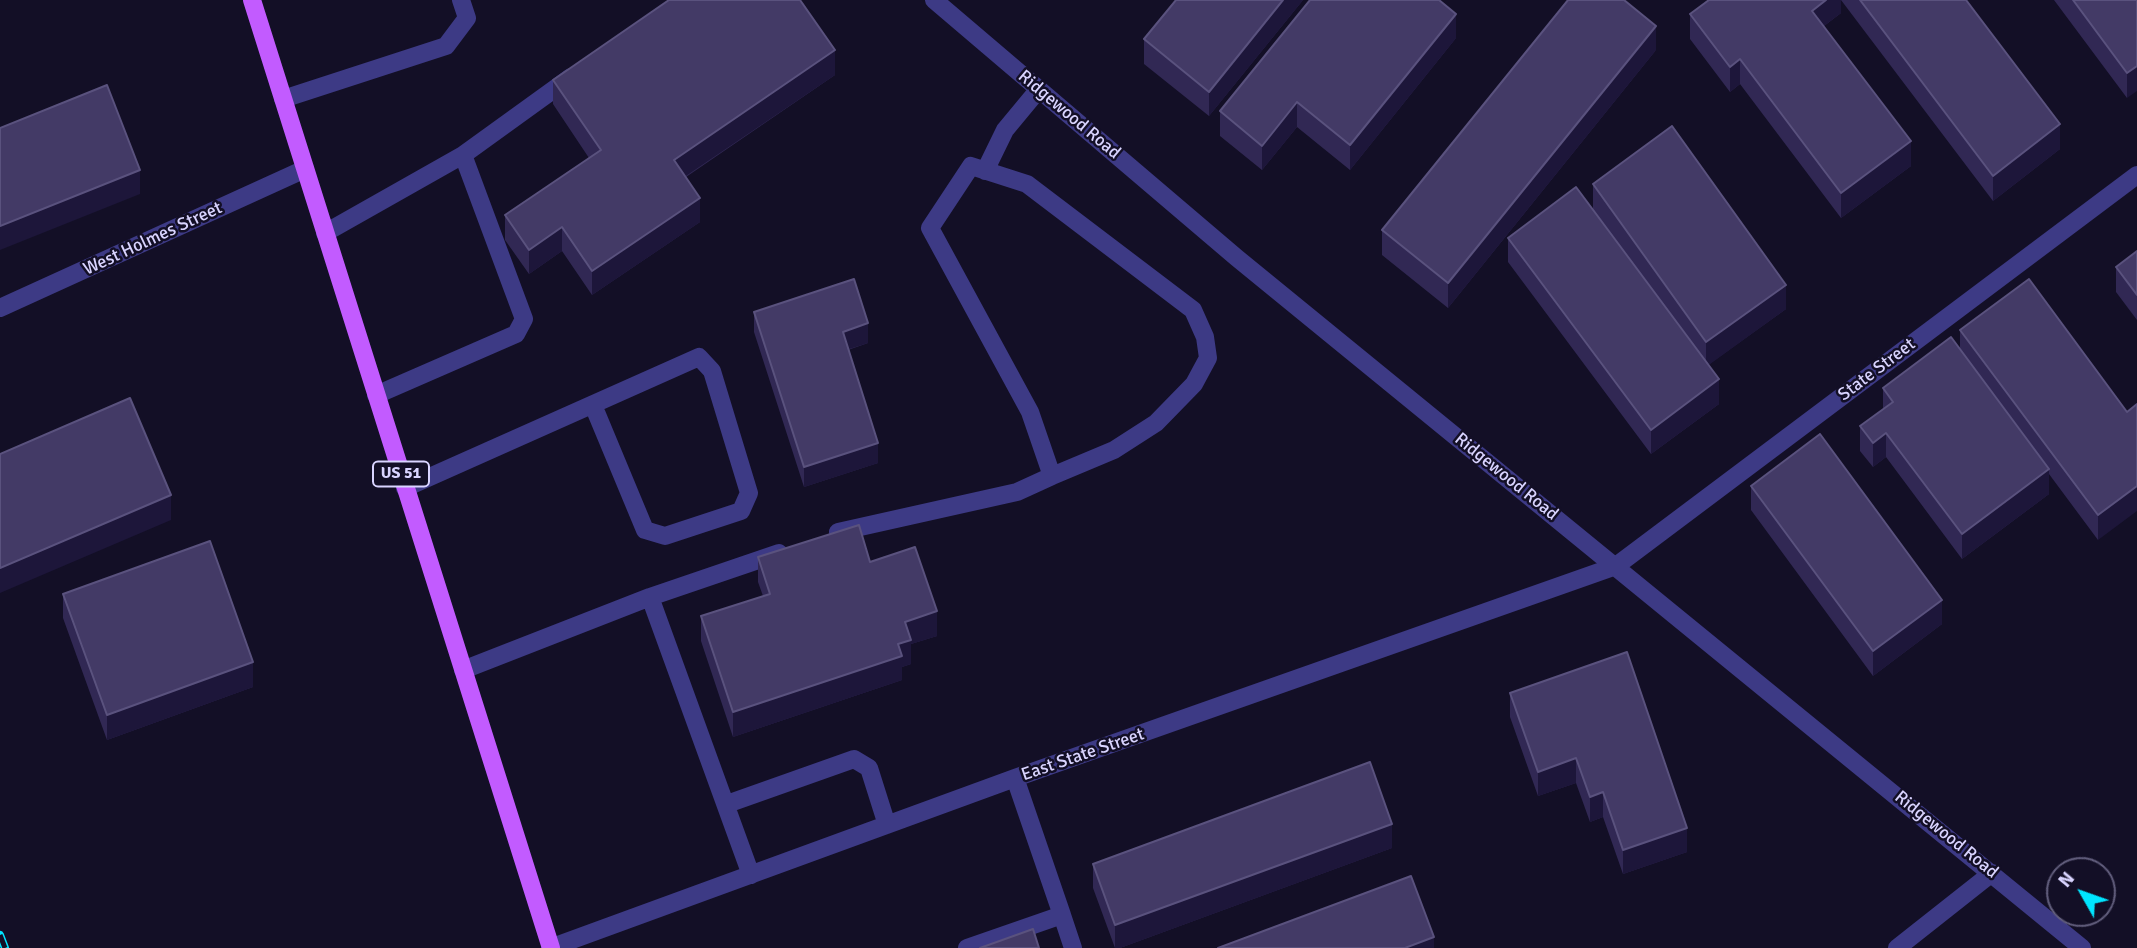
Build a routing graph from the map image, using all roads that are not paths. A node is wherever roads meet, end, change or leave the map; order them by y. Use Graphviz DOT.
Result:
graph roads {
  1 [pos="251,0"];
  2 [pos="461,0"];
  3 [pos="934,0"];
  4 [pos="586,65"];
  5 [pos="1040,89"];
  6 [pos="283,100"];
  7 [pos="463,155"];
  8 [pos="305,169"];
  9 [pos="985,171"];
  10 [pos="2137,175"];
  11 [pos="325,233"];
  12 [pos="0,308"];
  13 [pos="376,395"];
  14 [pos="593,405"];
  15 [pos="1052,477"];
  16 [pos="405,488"];
  17 [pos="816,540"];
  18 [pos="790,549"];
  19 [pos="1616,566"];
  20 [pos="650,597"];
  21 [pos="463,670"];
  22 [pos="1015,778"];
  23 [pos="727,804"];
  24 [pos="887,825"];
  25 [pos="1992,873"];
  26 [pos="751,874"];
  27 [pos="1062,915"];
  28 [pos="551,948"];
  29 [pos="967,948"];
  30 [pos="1073,948"];
  31 [pos="1897,948"];
  32 [pos="2082,948"];
  1 -- 6 [label="main road, US 51"];
  2 -- 6 [label="street"];
  3 -- 5 [label="street, Ridgewood Road"];
  4 -- 7 [label="street"];
  5 -- 9 [label="street"];
  5 -- 19 [label="street, Ridgewood Road"];
  6 -- 8 [label="main road, US 51"];
  7 -- 11 [label="street"];
  7 -- 13 [label="street"];
  8 -- 11 [label="main road, US 51"];
  8 -- 12 [label="street, West Holmes Street"];
  9 -- 15 [label="street"];
  9 -- 15 [label="street"];
  10 -- 19 [label="street, State Street"];
  11 -- 13 [label="main road, US 51"];
  13 -- 16 [label="main road, US 51"];
  14 -- 14 [label="street"];
  14 -- 16 [label="street"];
  15 -- 17 [label="street"];
  16 -- 21 [label="main road, US 51"];
  18 -- 20 [label="street"];
  19 -- 22 [label="street, East State Street"];
  19 -- 25 [label="street, Ridgewood Road"];
  20 -- 21 [label="street"];
  20 -- 23 [label="street"];
  21 -- 28 [label="main road, US 51"];
  22 -- 24 [label="street, East State Street"];
  22 -- 27 [label="street"];
  23 -- 24 [label="street"];
  23 -- 26 [label="street"];
  24 -- 26 [label="street, East State Street"];
  25 -- 31 [label="street"];
  25 -- 32 [label="street, Ridgewood Road"];
  26 -- 28 [label="street, East State Street"];
  27 -- 29 [label="street"];
  27 -- 30 [label="street"];
}
